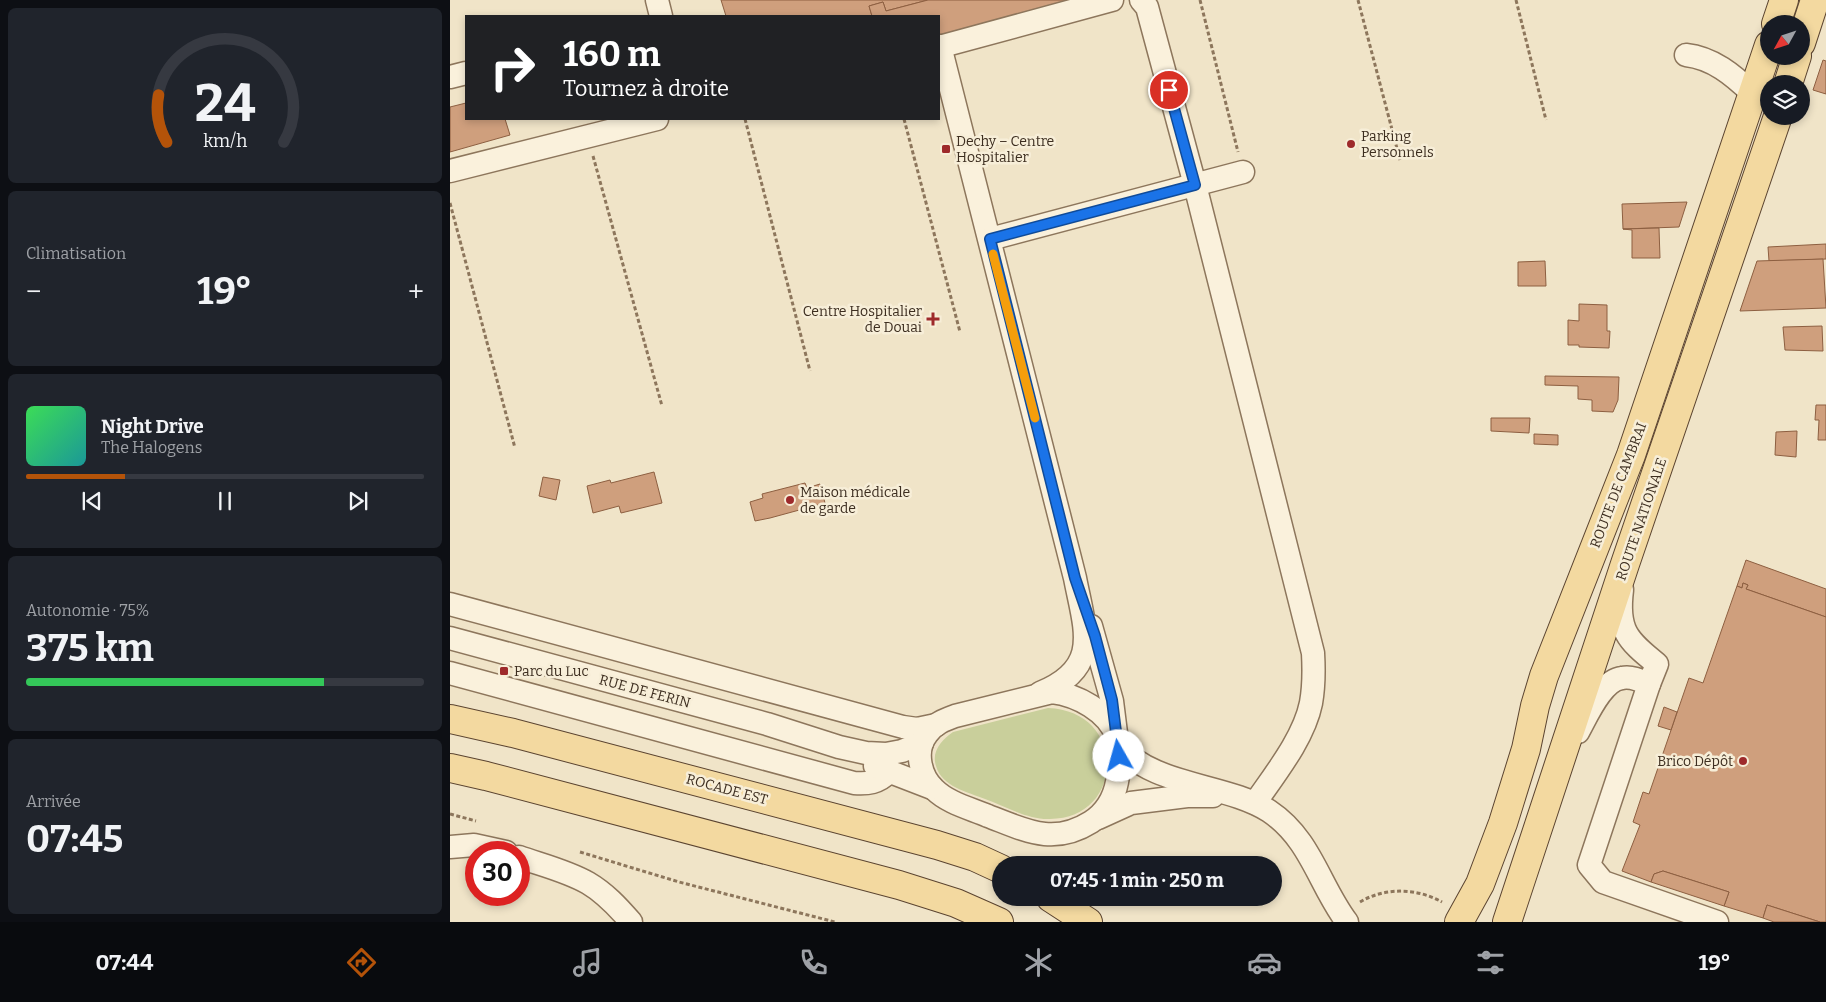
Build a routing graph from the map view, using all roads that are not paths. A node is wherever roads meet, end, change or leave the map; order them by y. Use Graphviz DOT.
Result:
graph roads {
  1 [pos="657,0"];
  2 [pos="1112,0"];
  3 [pos="1141,0"];
  4 [pos="1784,0"];
  5 [pos="1815,0"];
  6 [pos="661,15"];
  7 [pos="1779,15"];
  8 [pos="1810,15"];
  9 [pos="940,46"];
  10 [pos="1686,55"];
  11 [pos="1762,65"];
  12 [pos="465,73"];
  13 [pos="450,77"];
  14 [pos="1752,93"];
  15 [pos="653,120"];
  16 [pos="1775,125"];
  17 [pos="450,172"];
  18 [pos="1243,172"];
  19 [pos="1195,185"];
  20 [pos="990,239"];
  21 [pos="1686,290"];
  22 [pos="1715,300"];
  23 [pos="1644,418"];
  24 [pos="1673,425"];
  25 [pos="1626,564"];
  26 [pos="1075,578"];
  27 [pos="450,604"];
  28 [pos="450,638"];
  29 [pos="450,673"];
  30 [pos="1648,684"];
  31 [pos="1040,693"];
  32 [pos="450,719"];
  33 [pos="936,725"];
  34 [pos="1117,740"];
  35 [pos="922,743"];
  36 [pos="839,747"];
  37 [pos="450,768"];
  38 [pos="889,772"];
  39 [pos="932,788"];
  40 [pos="1550,789"];
  41 [pos="1233,796"];
  42 [pos="1255,803"];
  43 [pos="1095,819"];
  44 [pos="465,846"];
  45 [pos="450,847"];
  46 [pos="530,861"];
  47 [pos="992,864"];
  48 [pos="1063,906"];
  49 [pos="1339,914"];
  50 [pos="1461,920"];
  51 [pos="631,922"];
  52 [pos="999,922"];
  53 [pos="1088,922"];
  54 [pos="1507,922"];
  55 [pos="1717,922"];
  1 -- 6 [label="street"];
  2 -- 9 [label="street"];
  3 -- 19 [label="street"];
  4 -- 7 [label="main road"];
  5 -- 8 [label="main road"];
  9 -- 20 [label="street"];
  10 -- 14 [label="street"];
  11 -- 14 [label="main road, ROUTE DE CAMBRAI"];
  12 -- 13 [label="street"];
  14 -- 21 [label="main road, ROUTE DE CAMBRAI"];
  15 -- 17 [label="street"];
  16 -- 22 [label="main road, ROUTE NATIONALE"];
  18 -- 19 [label="street"];
  19 -- 20 [label="street"];
  19 -- 42 [label="street"];
  20 -- 26 [label="street"];
  21 -- 22 [label="main road"];
  21 -- 23 [label="main road, ROUTE DE CAMBRAI"];
  22 -- 24 [label="main road, ROUTE NATIONALE"];
  23 -- 24 [label="main road"];
  23 -- 50 [label="main road, ROUTE DE CAMBRAI"];
  24 -- 25 [label="main road, ROUTE NATIONALE"];
  25 -- 30 [label="street"];
  25 -- 40 [label="main road, ROUTE NATIONALE"];
  26 -- 31 [label="street"];
  26 -- 34 [label="street"];
  27 -- 33 [label="street"];
  28 -- 36 [label="street, RUE DE FERIN"];
  29 -- 38 [label="street"];
  30 -- 40 [label="street"];
  30 -- 55 [label="street"];
  31 -- 33 [label="street"];
  31 -- 34 [label="street"];
  32 -- 47 [label="main road, ROCADE EST"];
  33 -- 35 [label="street"];
  34 -- 41 [label="street"];
  34 -- 43 [label="street"];
  35 -- 36 [label="street, RUE DE FERIN"];
  35 -- 39 [label="street"];
  36 -- 38 [label="street, RUE DE FERIN"];
  37 -- 52 [label="main road"];
  38 -- 39 [label="street, RUE DE FERIN"];
  39 -- 43 [label="street"];
  40 -- 54 [label="main road, ROUTE NATIONALE"];
  41 -- 42 [label="street"];
  41 -- 43 [label="street"];
  42 -- 49 [label="street"];
  44 -- 45 [label="street"];
  46 -- 51 [label="street"];
  48 -- 53 [label="main road"];
}
